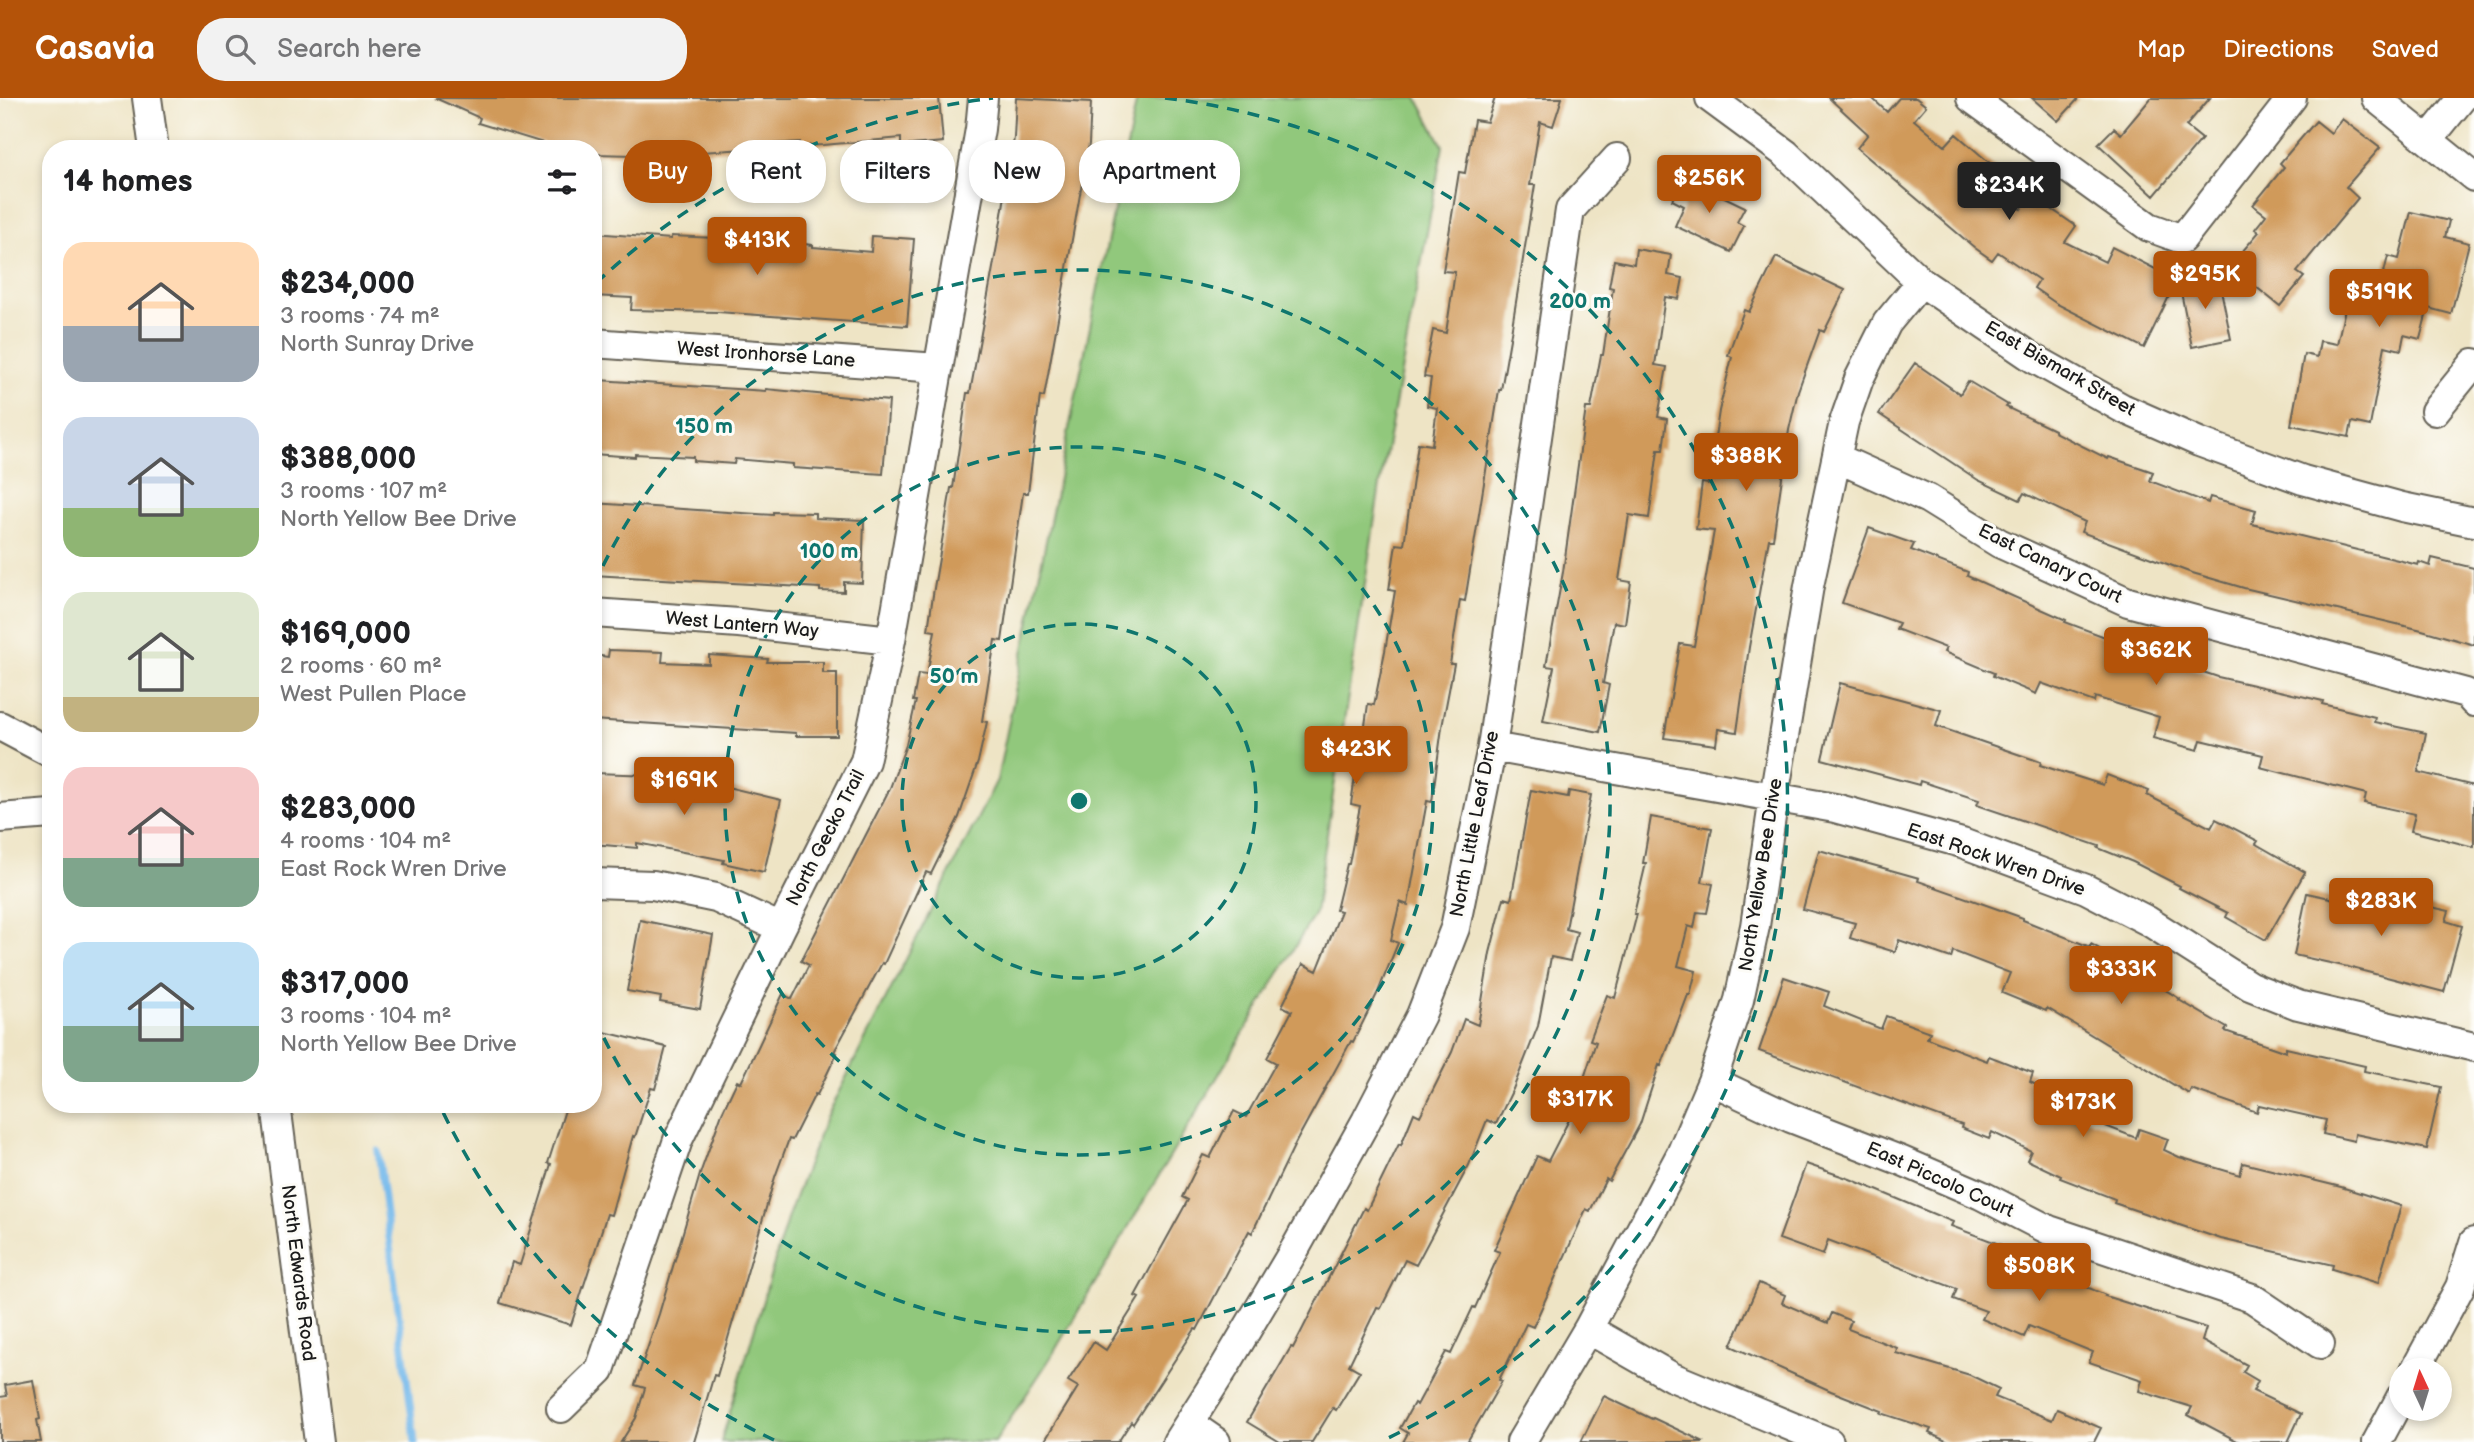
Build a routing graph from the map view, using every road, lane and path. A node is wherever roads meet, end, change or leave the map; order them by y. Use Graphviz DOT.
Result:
graph roads {
  1 [pos="147,98"];
  2 [pos="983,98"];
  3 [pos="1710,98"];
  4 [pos="1971,98"];
  5 [pos="2292,98"];
  6 [pos="2376,98"];
  7 [pos="2462,98"];
  8 [pos="153,140"];
  9 [pos="2428,140"];
  10 [pos="1617,158"];
  11 [pos="2474,177"];
  12 [pos="1921,282"];
  13 [pos="602,344"];
  14 [pos="2474,363"];
  15 [pos="939,368"];
  16 [pos="2435,411"];
  17 [pos="1837,458"];
  18 [pos="2474,522"];
  19 [pos="602,614"];
  20 [pos="891,640"];
  21 [pos="2474,702"];
  22 [pos="0,726"];
  23 [pos="1492,747"];
  24 [pos="42,748"];
  25 [pos="1773,797"];
  26 [pos="42,815"];
  27 [pos="0,818"];
  28 [pos="602,883"];
  29 [pos="781,928"];
  30 [pos="2474,1047"];
  31 [pos="1712,1081"];
  32 [pos="277,1113"];
  33 [pos="2474,1242"];
  34 [pos="1588,1329"];
  35 [pos="2320,1344"];
  36 [pos="2422,1358"];
  37 [pos="561,1408"];
  38 [pos="2389,1420"];
  39 [pos="1183,1433"];
  40 [pos="319,1442"];
  41 [pos="1216,1442"];
  42 [pos="1521,1442"];
  43 [pos="1829,1442"];
  44 [pos="2377,1442"];
  1 -- 8 [label="street"];
  2 -- 15 [label="street, North Gecko Trail"];
  3 -- 12 [label="street, East Bismark Street"];
  4 -- 5 [label="street"];
  6 -- 9 [label="street"];
  7 -- 9 [label="street"];
  9 -- 11 [label="street"];
  10 -- 23 [label="street, North Little Leaf Drive"];
  12 -- 17 [label="street, North Yellow Bee Drive"];
  12 -- 18 [label="street, East Bismark Street"];
  13 -- 15 [label="street, West Ironhorse Lane"];
  14 -- 16 [label="street"];
  15 -- 20 [label="street, North Gecko Trail"];
  17 -- 21 [label="street, East Canary Court"];
  17 -- 25 [label="street, North Yellow Bee Drive"];
  19 -- 20 [label="street, West Lantern Way"];
  20 -- 29 [label="street, North Gecko Trail"];
  22 -- 24 [label="street"];
  23 -- 25 [label="street, East Rock Wren Drive"];
  23 -- 39 [label="street, North Little Leaf Drive"];
  25 -- 30 [label="street, East Rock Wren Drive"];
  25 -- 31 [label="street, North Yellow Bee Drive"];
  26 -- 27 [label="street"];
  28 -- 29 [label="street"];
  29 -- 37 [label="street, North Gecko Trail"];
  31 -- 34 [label="street, North Yellow Bee Drive"];
  31 -- 35 [label="street, East Piccolo Court"];
  32 -- 40 [label="street, North Edwards Road"];
  33 -- 36 [label="street"];
  34 -- 42 [label="street, North Yellow Bee Drive"];
  34 -- 43 [label="street"];
  38 -- 44 [label="street"];
  39 -- 41 [label="street"];
}
